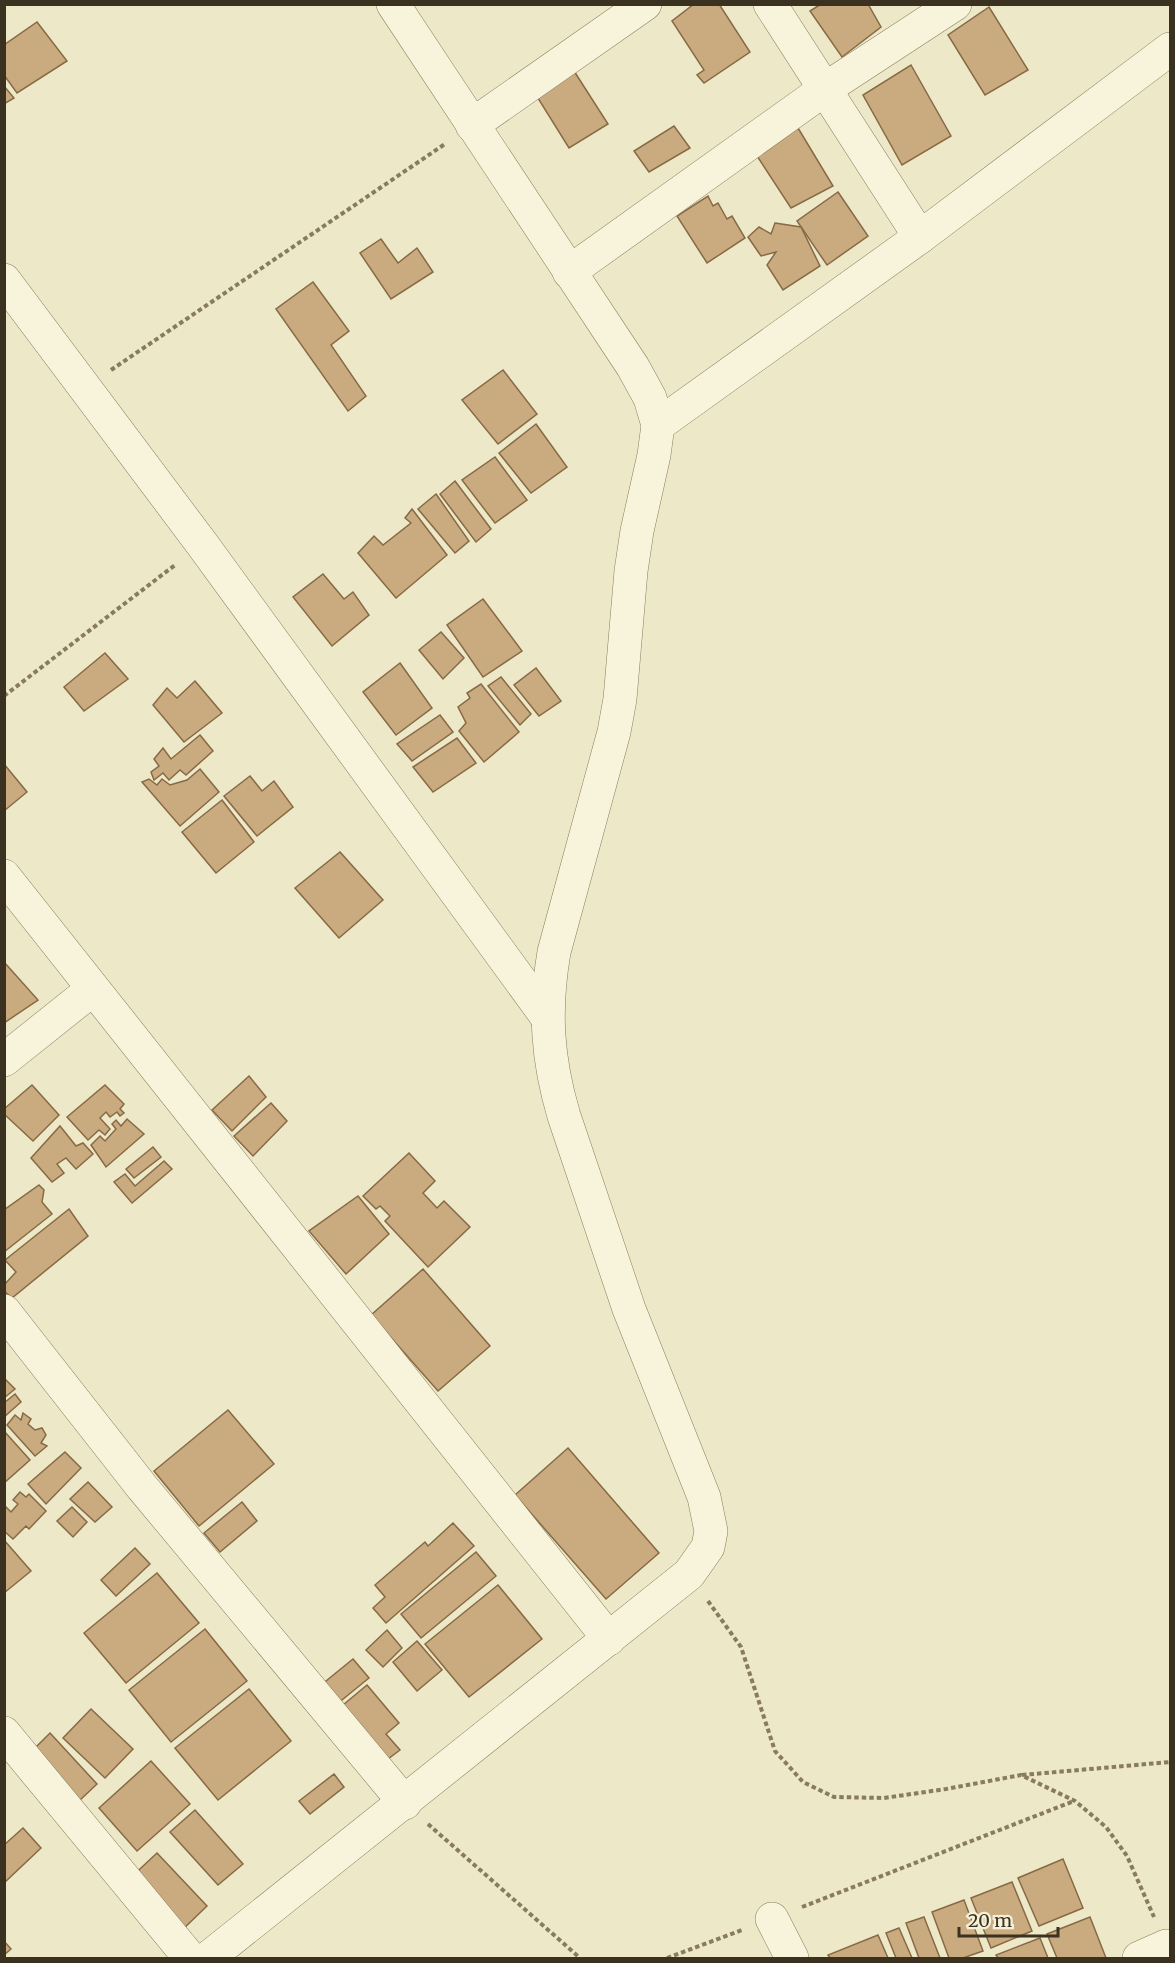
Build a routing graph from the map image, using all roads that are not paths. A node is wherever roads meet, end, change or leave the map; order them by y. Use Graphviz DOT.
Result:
graph roads {
  1 [pos="393,4"];
  2 [pos="645,4"];
  3 [pos="770,4"];
  4 [pos="955,4"];
  5 [pos="1170,49"];
  6 [pos="825,89"];
  7 [pos="472,125"];
  8 [pos="920,237"];
  9 [pos="569,272"];
  10 [pos="4,280"];
  11 [pos="658,425"];
  12 [pos="4,876"];
  13 [pos="93,989"];
  14 [pos="547,1017"];
  15 [pos="4,1060"];
  16 [pos="4,1311"];
  17 [pos="609,1639"];
  18 [pos="4,1733"];
  19 [pos="405,1803"];
  20 [pos="772,1919"];
  21 [pos="190,1959"];
  22 [pos="208,1959"];
  23 [pos="792,1959"];
  1 -- 7 [label="street"];
  2 -- 7 [label="street"];
  3 -- 6 [label="street"];
  4 -- 6 [label="street"];
  5 -- 8 [label="street"];
  6 -- 8 [label="street"];
  6 -- 9 [label="street"];
  7 -- 9 [label="street"];
  8 -- 11 [label="street"];
  9 -- 11 [label="street"];
  10 -- 14 [label="street"];
  11 -- 14 [label="street"];
  12 -- 13 [label="street"];
  13 -- 15 [label="street"];
  13 -- 17 [label="street"];
  14 -- 17 [label="street"];
  16 -- 19 [label="street"];
  17 -- 19 [label="street"];
  18 -- 21 [label="street"];
  19 -- 22 [label="street"];
  20 -- 23 [label="street"];
}
